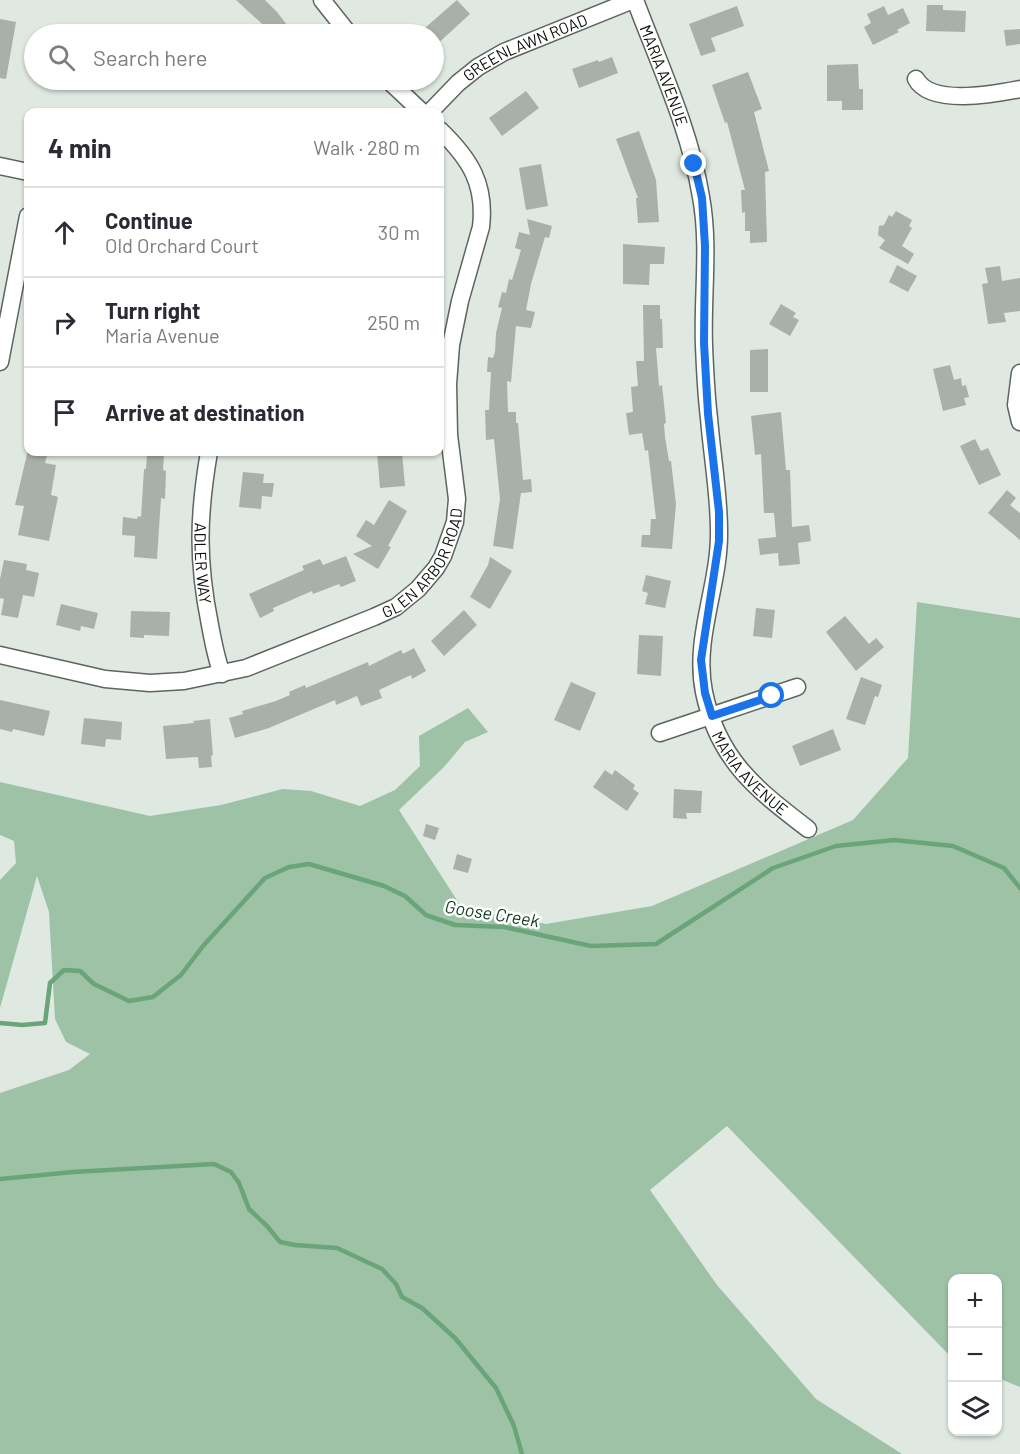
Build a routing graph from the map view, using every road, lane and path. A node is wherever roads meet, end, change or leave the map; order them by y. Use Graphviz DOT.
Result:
graph roads {
  1 [pos="322,0"];
  2 [pos="634,0"];
  3 [pos="341,24"];
  4 [pos="915,79"];
  5 [pos="1020,89"];
  6 [pos="399,90"];
  7 [pos="418,108"];
  8 [pos="434,108"];
  9 [pos="444,134"];
  10 [pos="0,166"];
  11 [pos="24,170"];
  12 [pos="24,237"];
  13 [pos="0,362"];
  14 [pos="1020,373"];
  15 [pos="1020,422"];
  16 [pos="209,456"];
  17 [pos="0,655"];
  18 [pos="222,674"];
  19 [pos="796,687"];
  20 [pos="712,716"];
  21 [pos="660,733"];
  22 [pos="808,829"];
  1 -- 3 [label="street"];
  2 -- 8 [label="street, GREENLAWN ROAD"];
  2 -- 20 [label="street, MARIA AVENUE"];
  4 -- 5 [label="street"];
  6 -- 7 [label="street"];
  9 -- 18 [label="street, GLEN ARBOR ROAD"];
  10 -- 11 [label="street"];
  12 -- 13 [label="street"];
  14 -- 15 [label="street"];
  16 -- 18 [label="street, ADLER WAY"];
  17 -- 18 [label="street, GLEN ARBOR ROAD"];
  19 -- 20 [label="street"];
  20 -- 21 [label="street"];
  20 -- 22 [label="street, MARIA AVENUE"];
}
